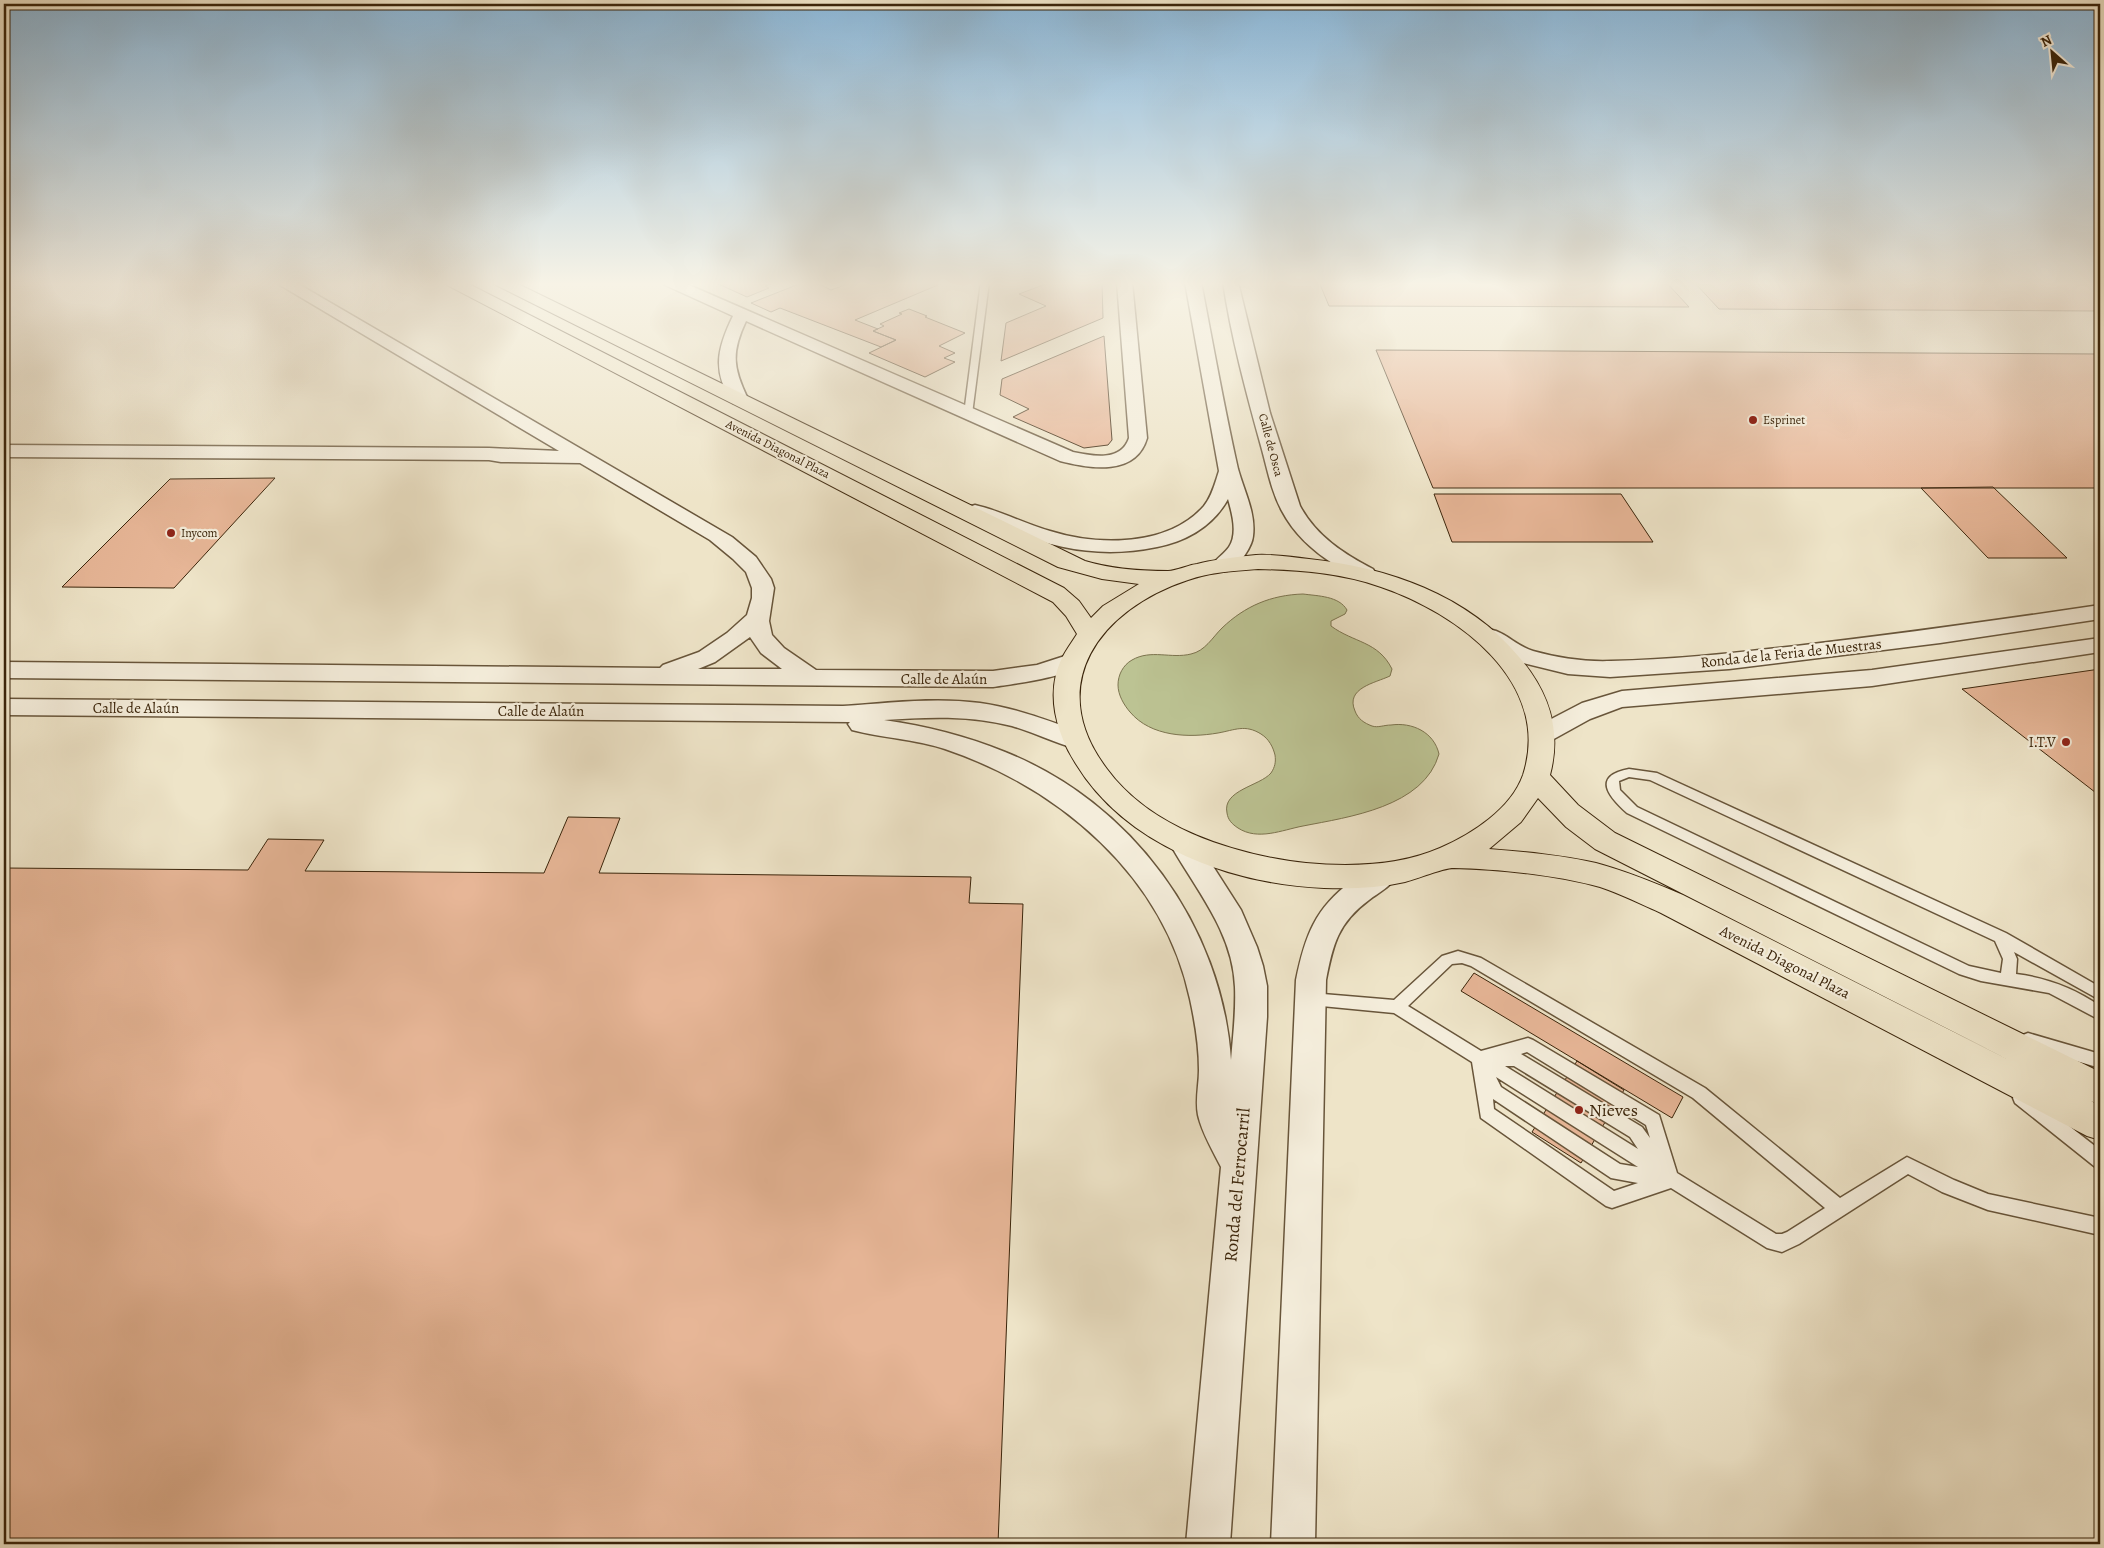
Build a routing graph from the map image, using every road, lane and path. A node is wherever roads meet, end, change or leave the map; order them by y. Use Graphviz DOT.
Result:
graph roads {
  1 [pos="408,354"];
  2 [pos="593,354"];
  3 [pos="649,354"];
  4 [pos="726,354"];
  5 [pos="834,354"];
  6 [pos="976,354"];
  7 [pos="1131,354"];
  8 [pos="1206,354"];
  9 [pos="1247,354"];
  10 [pos="738,398"];
  11 [pos="968,414"];
  12 [pos="526,424"];
  13 [pos="552,440"];
  14 [pos="4,451"];
  15 [pos="495,453"];
  16 [pos="525,455"];
  17 [pos="584,458"];
  18 [pos="1228,471"];
  19 [pos="940,498"];
  20 [pos="1223,565"];
  21 [pos="1365,574"];
  22 [pos="1173,576"];
  23 [pos="2100,612"];
  24 [pos="757,618"];
  25 [pos="1088,633"];
  26 [pos="1486,635"];
  27 [pos="2100,645"];
  28 [pos="1072,662"];
  29 [pos="4,670"];
  30 [pos="657,676"];
  31 [pos="810,677"];
  32 [pos="4,707"];
  33 [pos="843,714"];
  34 [pos="1543,734"];
  35 [pos="1074,739"];
  36 [pos="1536,777"];
  37 [pos="1183,842"];
  38 [pos="1452,857"];
  39 [pos="1383,875"];
  40 [pos="2001,937"];
  41 [pos="2008,980"];
  42 [pos="2100,994"];
  43 [pos="1311,999"];
  44 [pos="1397,1007"];
  45 [pos="2100,1014"];
  46 [pos="1971,1040"];
  47 [pos="2097,1058"];
  48 [pos="1479,1059"];
  49 [pos="2100,1089"];
  50 [pos="2100,1124"];
  51 [pos="2100,1160"];
  52 [pos="1238,1166"];
  53 [pos="1671,1180"];
  54 [pos="1840,1209"];
  55 [pos="2100,1227"];
  56 [pos="1208,1544"];
  57 [pos="1294,1544"];
  1 -- 12 [label="street"];
  2 -- 25 [label="main road, Avenida Diagonal Plaza"];
  3 -- 10 [label="main road, Avenida Diagonal Plaza"];
  4 -- 10 [label="street, Avenida Diagonal Plaza"];
  5 -- 11 [label="street"];
  6 -- 11 [label="lane"];
  7 -- 11 [label="street"];
  8 -- 18 [label="street"];
  9 -- 21 [label="street, Calle de Osca"];
  10 -- 19 [label="main road, Avenida Diagonal Plaza"];
  12 -- 13 [label="street"];
  12 -- 15 [label="street"];
  13 -- 15 [label="street"];
  13 -- 16 [label="street"];
  13 -- 17 [label="street"];
  14 -- 15 [label="street"];
  15 -- 16 [label="street"];
  16 -- 17 [label="street"];
  17 -- 24 [label="street"];
  18 -- 19 [label="street"];
  18 -- 20 [label="street"];
  19 -- 22 [label="main road, Avenida Diagonal Plaza"];
  20 -- 21 [label="main road"];
  20 -- 22 [label="main road"];
  21 -- 26 [label="main road"];
  22 -- 25 [label="main road"];
  23 -- 26 [label="street, Ronda de la Feria de Muestras"];
  24 -- 30 [label="street"];
  24 -- 31 [label="street"];
  25 -- 28 [label="main road"];
  26 -- 34 [label="main road"];
  27 -- 34 [label="street, Ronda de la Feria de Muestras"];
  28 -- 31 [label="street, Calle de Alaún"];
  28 -- 35 [label="main road"];
  29 -- 30 [label="street, Calle de Alaún"];
  30 -- 31 [label="street, Calle de Alaún"];
  32 -- 33 [label="street, Calle de Alaún"];
  33 -- 35 [label="street, Calle de Alaún"];
  33 -- 52 [label="street"];
  34 -- 36 [label="main road"];
  35 -- 37 [label="main road"];
  36 -- 38 [label="main road"];
  36 -- 46 [label="main road, Avenida Diagonal Plaza"];
  37 -- 39 [label="main road"];
  37 -- 52 [label="street, Ronda del Ferrocarril"];
  38 -- 39 [label="main road"];
  38 -- 46 [label="main road, Avenida Diagonal Plaza"];
  39 -- 43 [label="street"];
  40 -- 41 [label="lane"];
  40 -- 41 [label="lane"];
  40 -- 42 [label="lane"];
  41 -- 45 [label="lane"];
  43 -- 44 [label="lane"];
  43 -- 57 [label="street"];
  44 -- 48 [label="lane"];
  44 -- 54 [label="lane"];
  46 -- 47 [label="lane"];
  46 -- 49 [label="main road, Avenida Diagonal Plaza"];
  46 -- 50 [label="main road, Avenida Diagonal Plaza"];
  46 -- 51 [label="lane"];
  48 -- 53 [label="lane"];
  48 -- 53 [label="lane"];
  48 -- 53 [label="lane"];
  52 -- 56 [label="street, Ronda del Ferrocarril"];
  53 -- 54 [label="lane"];
  54 -- 55 [label="lane"];
}
